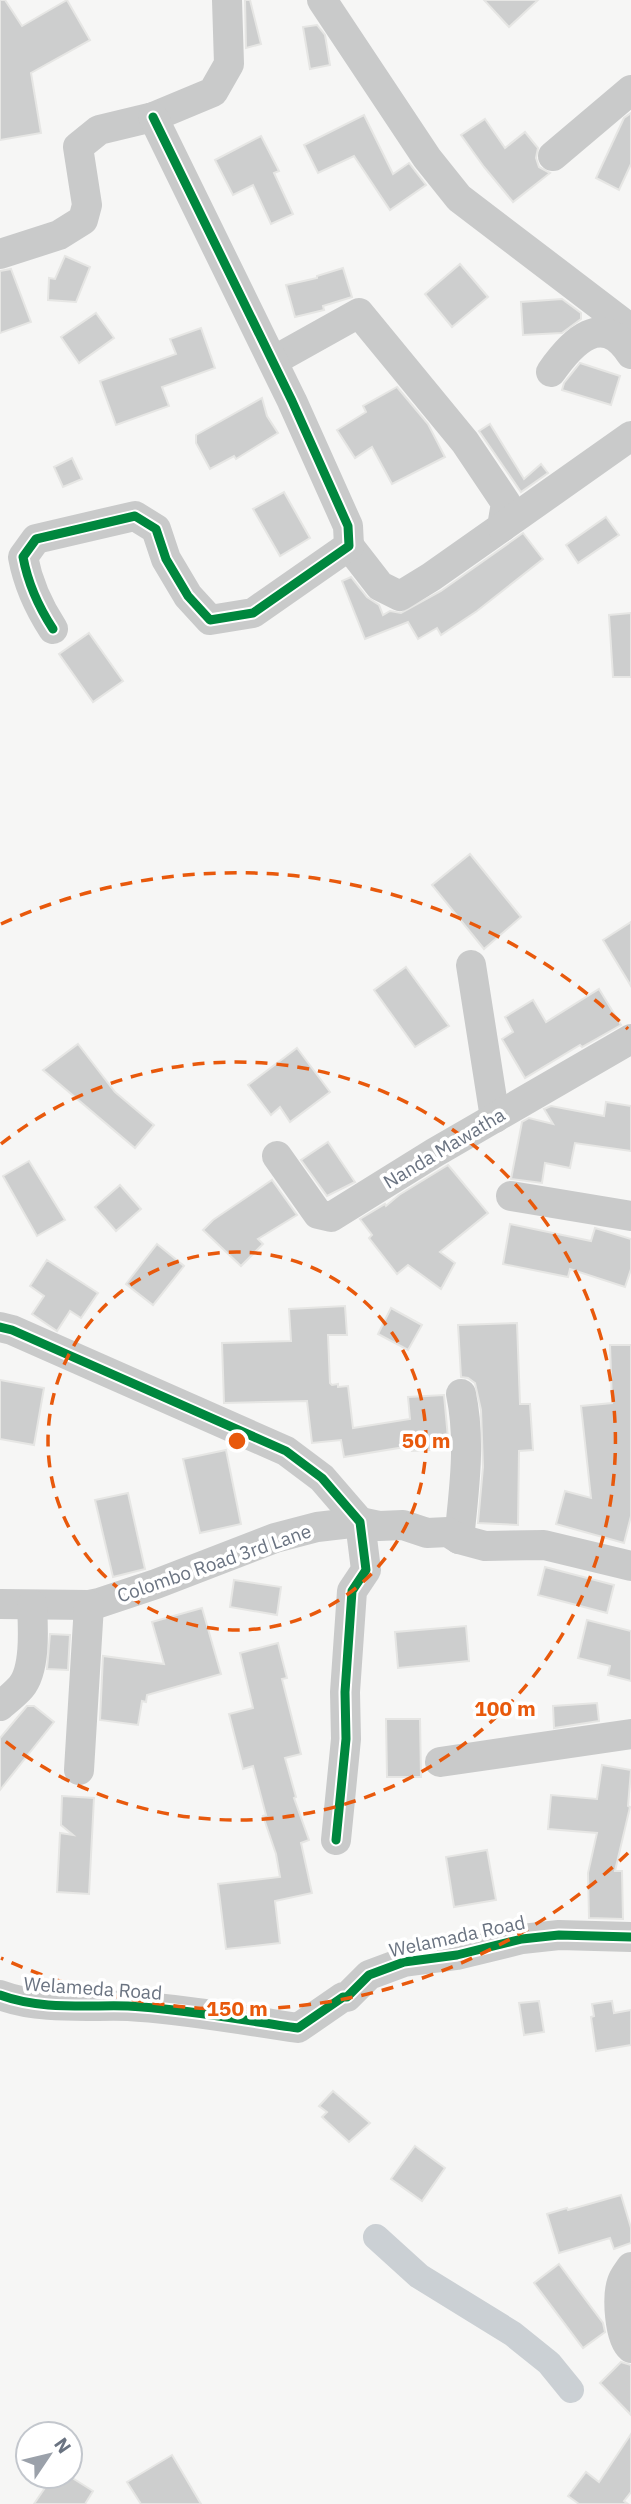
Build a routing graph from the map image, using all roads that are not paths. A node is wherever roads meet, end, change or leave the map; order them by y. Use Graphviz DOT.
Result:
graph roads {
  1 [pos="227,0"];
  2 [pos="322,0"];
  3 [pos="631,90"];
  4 [pos="153,117"];
  5 [pos="553,156"];
  6 [pos="0,254"];
  7 [pos="631,329"];
  8 [pos="631,354"];
  9 [pos="273,361"];
  10 [pos="551,372"];
  11 [pos="631,436"];
  12 [pos="502,527"];
  13 [pos="349,546"];
  14 [pos="53,629"];
  15 [pos="471,965"];
  16 [pos="631,1039"];
  17 [pos="495,1118"];
  18 [pos="277,1156"];
  19 [pos="511,1196"];
  20 [pos="631,1216"];
  21 [pos="0,1327"];
  22 [pos="461,1394"];
  23 [pos="360,1522"];
  24 [pos="459,1539"];
  25 [pos="631,1566"];
  26 [pos="0,1604"];
  27 [pos="32,1605"];
  28 [pos="89,1605"];
  29 [pos="0,1706"];
  30 [pos="631,1734"];
  31 [pos="440,1762"];
  32 [pos="79,1770"];
  33 [pos="336,1840"];
  34 [pos="631,1937"];
  35 [pos="0,1995"];
  36 [pos="184,2012"];
  37 [pos="631,2267"];
  38 [pos="631,2348"];
  1 -- 4 [label="street"];
  2 -- 7 [label="street"];
  3 -- 5 [label="street"];
  4 -- 6 [label="street"];
  4 -- 9 [label="street"];
  8 -- 10 [label="street"];
  9 -- 12 [label="street"];
  9 -- 13 [label="street"];
  11 -- 12 [label="street"];
  12 -- 13 [label="street"];
  13 -- 14 [label="street"];
  15 -- 17 [label="street"];
  16 -- 17 [label="street, Nanda Mawatha"];
  17 -- 18 [label="street, Nanda Mawatha"];
  19 -- 20 [label="street"];
  21 -- 23 [label="street"];
  22 -- 24 [label="street"];
  23 -- 24 [label="street, Colombo Road 3rd Lane"];
  23 -- 28 [label="street, Colombo Road 3rd Lane"];
  23 -- 33 [label="street"];
  24 -- 25 [label="street, Colombo Road 3rd Lane"];
  26 -- 27 [label="street, Colombo Road 3rd Lane"];
  27 -- 28 [label="street, Colombo Road 3rd Lane"];
  27 -- 29 [label="street"];
  28 -- 32 [label="street"];
  30 -- 31 [label="street"];
  34 -- 36 [label="street, Welamada Road"];
  35 -- 36 [label="street, Welameda Road"];
  37 -- 38 [label="street"];
}
